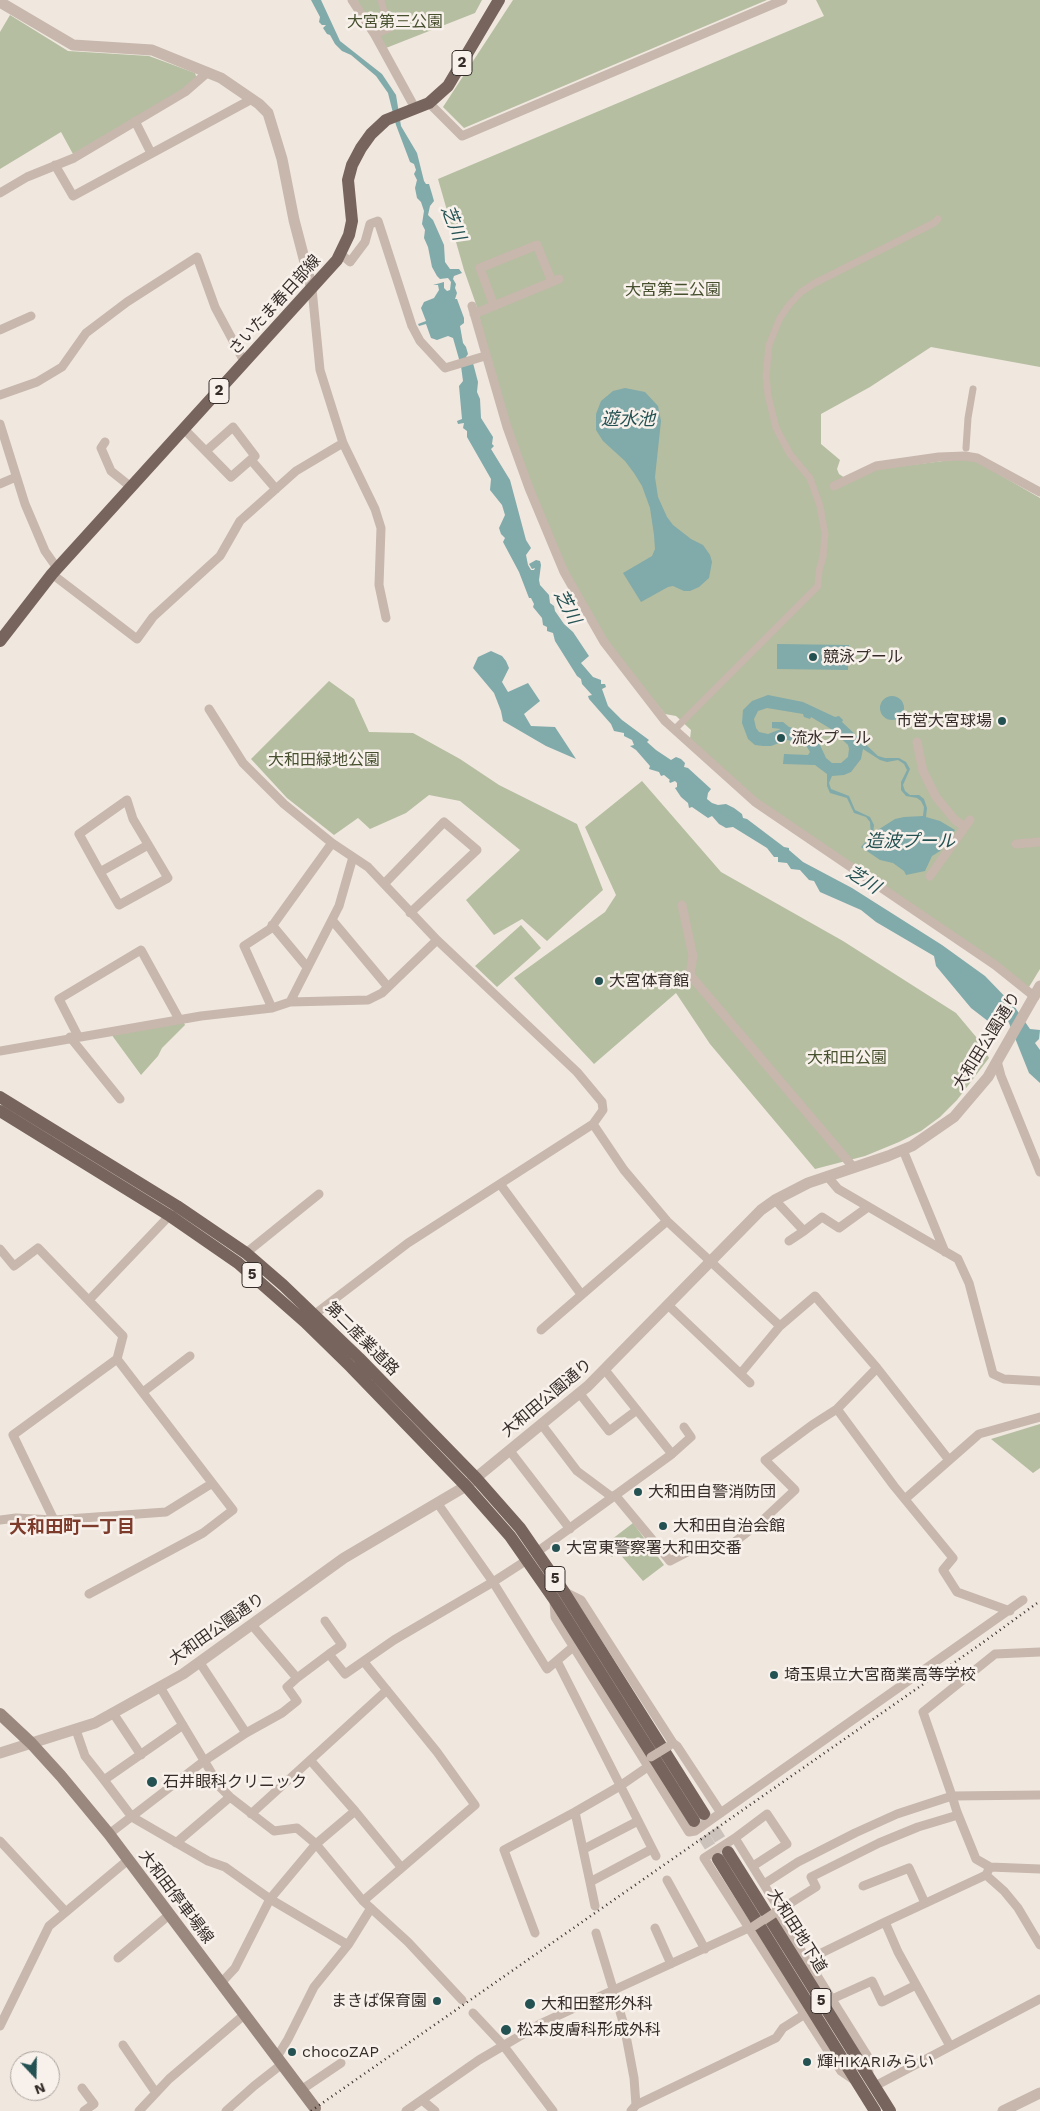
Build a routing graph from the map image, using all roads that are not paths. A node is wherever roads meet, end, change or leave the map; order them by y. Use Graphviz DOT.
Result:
graph roads {
  1 [pos="352,0"];
  2 [pos="381,0"];
  3 [pos="499,0"];
  4 [pos="783,0"];
  5 [pos="0,2"];
  6 [pos="375,35"];
  7 [pos="208,72"];
  8 [pos="252,99"];
  9 [pos="429,103"];
  10 [pos="413,109"];
  11 [pos="135,121"];
  12 [pos="151,153"];
  13 [pos="55,165"];
  14 [pos="0,194"];
  15 [pos="938,219"];
  16 [pos="341,254"];
  17 [pos="312,289"];
  18 [pos="494,306"];
  19 [pos="31,316"];
  20 [pos="0,330"];
  21 [pos="485,356"];
  22 [pos="245,363"];
  23 [pos="973,389"];
  24 [pos="0,395"];
  25 [pos="0,424"];
  26 [pos="184,429"];
  27 [pos="1,435"];
  28 [pos="105,442"];
  29 [pos="343,443"];
  30 [pos="966,448"];
  31 [pos="206,451"];
  32 [pos="250,460"];
  33 [pos="16,477"];
  34 [pos="0,484"];
  35 [pos="834,486"];
  36 [pos="131,487"];
  37 [pos="276,489"];
  38 [pos="1040,492"];
  39 [pos="54,571"];
  40 [pos="386,618"];
  41 [pos="0,641"];
  42 [pos="209,709"];
  43 [pos="675,729"];
  44 [pos="918,742"];
  45 [pos="1040,842"];
  46 [pos="332,843"];
  47 [pos="1016,844"];
  48 [pos="148,845"];
  49 [pos="353,857"];
  50 [pos="100,872"];
  51 [pos="930,876"];
  52 [pos="384,884"];
  53 [pos="682,905"];
  54 [pos="410,913"];
  55 [pos="332,920"];
  56 [pos="272,925"];
  57 [pos="437,940"];
  58 [pos="308,967"];
  59 [pos="388,987"];
  60 [pos="1035,995"];
  61 [pos="290,1002"];
  62 [pos="272,1008"];
  63 [pos="179,1019"];
  64 [pos="74,1036"];
  65 [pos="0,1050"];
  66 [pos="1000,1056"];
  67 [pos="0,1097"];
  68 [pos="120,1099"];
  69 [pos="0,1112"];
  70 [pos="593,1124"];
  71 [pos="902,1150"];
  72 [pos="854,1168"];
  73 [pos="1040,1172"];
  74 [pos="827,1176"];
  75 [pos="500,1184"];
  76 [pos="320,1194"];
  77 [pos="775,1200"];
  78 [pos="868,1207"];
  79 [pos="174,1211"];
  80 [pos="667,1221"];
  81 [pos="804,1231"];
  82 [pos="788,1241"];
  83 [pos="0,1249"];
  84 [pos="945,1252"];
  85 [pos="246,1253"];
  86 [pos="710,1261"];
  87 [pos="581,1294"];
  88 [pos="90,1300"];
  89 [pos="668,1305"];
  90 [pos="315,1314"];
  91 [pos="780,1326"];
  92 [pos="541,1330"];
  93 [pos="190,1356"];
  94 [pos="117,1358"];
  95 [pos="877,1368"];
  96 [pos="605,1370"];
  97 [pos="741,1373"];
  98 [pos="1040,1381"];
  99 [pos="750,1383"];
  100 [pos="143,1392"];
  101 [pos="580,1394"];
  102 [pos="837,1409"];
  103 [pos="637,1410"];
  104 [pos="1040,1418"];
  105 [pos="542,1426"];
  106 [pos="684,1427"];
  107 [pos="510,1451"];
  108 [pos="672,1454"];
  109 [pos="949,1460"];
  110 [pos="471,1482"];
  111 [pos="212,1484"];
  112 [pos="614,1496"];
  113 [pos="905,1499"];
  114 [pos="438,1504"];
  115 [pos="0,1520"];
  116 [pos="54,1520"];
  117 [pos="570,1529"];
  118 [pos="532,1556"];
  119 [pos="493,1582"];
  120 [pos="88,1594"];
  121 [pos="559,1595"];
  122 [pos="1023,1600"];
  123 [pos="1010,1611"];
  124 [pos="325,1621"];
  125 [pos="252,1625"];
  126 [pos="573,1647"];
  127 [pos="1040,1652"];
  128 [pos="329,1654"];
  129 [pos="556,1661"];
  130 [pos="364,1662"];
  131 [pos="200,1663"];
  132 [pos="297,1678"];
  133 [pos="160,1687"];
  134 [pos="387,1690"];
  135 [pos="113,1713"];
  136 [pos="0,1714"];
  137 [pos="183,1726"];
  138 [pos="76,1730"];
  139 [pos="246,1733"];
  140 [pos="31,1743"];
  141 [pos="671,1745"];
  142 [pos="0,1753"];
  143 [pos="140,1755"];
  144 [pos="310,1760"];
  145 [pos="204,1761"];
  146 [pos="649,1761"];
  147 [pos="104,1780"];
  148 [pos="620,1786"];
  149 [pos="1040,1795"];
  150 [pos="952,1796"];
  151 [pos="230,1797"];
  152 [pos="356,1812"];
  153 [pos="575,1812"];
  154 [pos="720,1813"];
  155 [pos="251,1814"];
  156 [pos="958,1815"];
  157 [pos="132,1817"];
  158 [pos="699,1817"];
  159 [pos="638,1821"];
  160 [pos="109,1834"];
  161 [pos="735,1838"];
  162 [pos="0,1841"];
  163 [pos="176,1843"];
  164 [pos="316,1844"];
  165 [pos="8,1849"];
  166 [pos="584,1849"];
  167 [pos="0,1854"];
  168 [pos="128,1860"];
  169 [pos="753,1866"];
  170 [pos="401,1867"];
  171 [pos="1040,1869"];
  172 [pos="988,1871"];
  173 [pos="667,1880"];
  174 [pos="590,1882"];
  175 [pos="764,1884"];
  176 [pos="863,1886"];
  177 [pos="270,1899"];
  178 [pos="363,1901"];
  179 [pos="925,1904"];
  180 [pos="595,1906"];
  181 [pos="371,1908"];
  182 [pos="66,1912"];
  183 [pos="773,1914"];
  184 [pos="169,1915"];
  185 [pos="885,1922"];
  186 [pos="752,1927"];
  187 [pos="655,1928"];
  188 [pos="596,1932"];
  189 [pos="535,1933"];
  190 [pos="348,1945"];
  191 [pos="1040,1945"];
  192 [pos="705,1949"];
  193 [pos="118,1958"];
  194 [pos="807,1960"];
  195 [pos="671,1964"];
  196 [pos="221,1983"];
  197 [pos="916,1985"];
  198 [pos="613,1990"];
  199 [pos="832,1999"];
  200 [pos="1040,1999"];
  201 [pos="462,2000"];
  202 [pos="473,2013"];
  203 [pos="805,2014"];
  204 [pos="244,2015"];
  205 [pos="0,2026"];
  206 [pos="123,2045"];
  207 [pos="503,2045"];
  208 [pos="950,2046"];
  209 [pos="279,2060"];
  210 [pos="340,2063"];
  211 [pos="868,2082"];
  212 [pos="82,2088"];
  213 [pos="301,2090"];
  214 [pos="156,2093"];
  215 [pos="1039,2096"];
  216 [pos="422,2100"];
  217 [pos="633,2108"];
  218 [pos="316,2110"];
  219 [pos="84,2111"];
  220 [pos="139,2111"];
  221 [pos="226,2111"];
  222 [pos="406,2111"];
  223 [pos="435,2111"];
  224 [pos="551,2111"];
  225 [pos="875,2111"];
  226 [pos="890,2111"];
  227 [pos="1003,2111"];
  1 -- 6 [label="street"];
  2 -- 6 [label="street"];
  3 -- 9 [label="main road, さいたま春日部線 / 2"];
  4 -- 9 [label="street"];
  5 -- 7 [label="street"];
  6 -- 10 [label="street"];
  7 -- 8 [label="street"];
  7 -- 11 [label="street"];
  8 -- 12 [label="street"];
  8 -- 17 [label="street"];
  9 -- 10 [label="main road, さいたま春日部線 / 2"];
  10 -- 16 [label="main road, さいたま春日部線 / 2"];
  11 -- 12 [label="street"];
  11 -- 13 [label="street"];
  12 -- 13 [label="street"];
  13 -- 14 [label="street"];
  15 -- 43 [label="street"];
  16 -- 17 [label="main road, さいたま春日部線 / 2"];
  16 -- 21 [label="street"];
  17 -- 22 [label="main road, さいたま春日部線 / 2"];
  17 -- 29 [label="street"];
  18 -- 18 [label="street"];
  18 -- 21 [label="street"];
  19 -- 20 [label="street"];
  21 -- 43 [label="street"];
  22 -- 24 [label="street"];
  22 -- 26 [label="main road, さいたま春日部線 / 2"];
  23 -- 30 [label="street"];
  25 -- 27 [label="street"];
  26 -- 31 [label="street"];
  26 -- 36 [label="main road, さいたま春日部線 / 2"];
  27 -- 33 [label="street"];
  28 -- 36 [label="street"];
  29 -- 37 [label="street"];
  29 -- 40 [label="street"];
  31 -- 32 [label="street"];
  31 -- 32 [label="street"];
  32 -- 37 [label="street"];
  33 -- 34 [label="street"];
  33 -- 39 [label="street"];
  35 -- 38 [label="street"];
  36 -- 39 [label="main road, さいたま春日部線 / 2"];
  37 -- 39 [label="street"];
  39 -- 41 [label="main road, さいたま春日部線 / 2"];
  42 -- 46 [label="street"];
  43 -- 60 [label="street"];
  44 -- 51 [label="street"];
  45 -- 47 [label="street"];
  46 -- 49 [label="street"];
  46 -- 56 [label="street"];
  48 -- 50 [label="street"];
  48 -- 50 [label="street"];
  48 -- 50 [label="street"];
  49 -- 52 [label="street"];
  49 -- 55 [label="street"];
  52 -- 54 [label="street"];
  52 -- 54 [label="street"];
  53 -- 72 [label="street"];
  54 -- 57 [label="street"];
  55 -- 58 [label="street"];
  55 -- 59 [label="street"];
  56 -- 58 [label="street"];
  56 -- 62 [label="street"];
  57 -- 59 [label="street"];
  57 -- 70 [label="street"];
  58 -- 61 [label="street"];
  59 -- 61 [label="street"];
  60 -- 66 [label="street, 大和田公園通り"];
  61 -- 62 [label="street"];
  62 -- 63 [label="street"];
  63 -- 64 [label="street"];
  63 -- 64 [label="street"];
  64 -- 65 [label="street"];
  64 -- 68 [label="street"];
  66 -- 71 [label="street, 大和田公園通り"];
  66 -- 73 [label="street"];
  67 -- 79 [label="main road, 第二産業道路 / 5"];
  69 -- 79 [label="main road, 第二産業道路 / 5"];
  70 -- 75 [label="street"];
  70 -- 80 [label="street"];
  71 -- 72 [label="street, 大和田公園通り"];
  71 -- 84 [label="street"];
  72 -- 74 [label="street, 大和田公園通り"];
  74 -- 77 [label="street, 大和田公園通り"];
  74 -- 78 [label="street"];
  75 -- 87 [label="street"];
  75 -- 90 [label="street"];
  76 -- 85 [label="street"];
  77 -- 81 [label="street"];
  77 -- 86 [label="street, 大和田公園通り"];
  78 -- 81 [label="street"];
  78 -- 84 [label="street"];
  79 -- 85 [label="main road, 第二産業道路 / 5"];
  79 -- 88 [label="street"];
  79 -- 110 [label="main road, 第二産業道路 / 5"];
  80 -- 86 [label="street"];
  80 -- 87 [label="street"];
  81 -- 82 [label="street"];
  83 -- 88 [label="street"];
  84 -- 98 [label="street"];
  85 -- 90 [label="main road, 第二産業道路 / 5"];
  86 -- 89 [label="street, 大和田公園通り"];
  86 -- 91 [label="street"];
  87 -- 92 [label="street"];
  88 -- 94 [label="street"];
  89 -- 96 [label="street, 大和田公園通り"];
  89 -- 97 [label="street"];
  90 -- 110 [label="main road, 第二産業道路 / 5"];
  91 -- 95 [label="street"];
  91 -- 97 [label="street"];
  93 -- 100 [label="street"];
  94 -- 100 [label="street"];
  94 -- 116 [label="street"];
  95 -- 102 [label="street"];
  95 -- 109 [label="street"];
  96 -- 101 [label="street, 大和田公園通り"];
  96 -- 103 [label="street"];
  97 -- 99 [label="street"];
  100 -- 111 [label="street"];
  101 -- 103 [label="street"];
  101 -- 105 [label="street, 大和田公園通り"];
  102 -- 112 [label="street"];
  102 -- 113 [label="street"];
  103 -- 108 [label="street"];
  104 -- 109 [label="street"];
  105 -- 107 [label="street, 大和田公園通り"];
  105 -- 112 [label="street"];
  106 -- 108 [label="street"];
  107 -- 110 [label="street, 大和田公園通り"];
  107 -- 117 [label="street"];
  108 -- 112 [label="street"];
  109 -- 113 [label="street"];
  110 -- 114 [label="street, 大和田公園通り"];
  110 -- 118 [label="main road, 第二産業道路 / 5"];
  111 -- 116 [label="street"];
  111 -- 120 [label="street"];
  112 -- 117 [label="street"];
  113 -- 123 [label="street"];
  114 -- 119 [label="street"];
  114 -- 125 [label="street, 大和田公園通り"];
  115 -- 116 [label="street"];
  117 -- 118 [label="street"];
  118 -- 119 [label="street"];
  118 -- 121 [label="main road, 第二産業道路 / 5"];
  119 -- 129 [label="street"];
  119 -- 130 [label="street"];
  121 -- 126 [label="street"];
  121 -- 141 [label="street"];
  121 -- 158 [label="main road, 第二産業道路 / 5"];
  122 -- 123 [label="street"];
  123 -- 154 [label="street"];
  124 -- 128 [label="street"];
  125 -- 131 [label="street, 大和田公園通り"];
  125 -- 132 [label="street"];
  126 -- 129 [label="street"];
  126 -- 146 [label="street"];
  127 -- 150 [label="street"];
  128 -- 130 [label="street"];
  128 -- 132 [label="street"];
  129 -- 148 [label="street"];
  130 -- 134 [label="street"];
  131 -- 133 [label="street, 大和田公園通り"];
  131 -- 139 [label="street"];
  132 -- 139 [label="street"];
  133 -- 135 [label="street, 大和田公園通り"];
  133 -- 137 [label="street"];
  134 -- 144 [label="street"];
  134 -- 170 [label="street"];
  135 -- 138 [label="street, 大和田公園通り"];
  135 -- 143 [label="street"];
  136 -- 140 [label="main road, 大和田停車場線"];
  137 -- 143 [label="street"];
  137 -- 145 [label="street"];
  138 -- 140 [label="street, 大和田公園通り"];
  138 -- 147 [label="street"];
  139 -- 145 [label="street"];
  140 -- 142 [label="street, 大和田公園通り"];
  140 -- 160 [label="main road, 大和田停車場線"];
  141 -- 146 [label="street, bridge"];
  141 -- 154 [label="street"];
  143 -- 147 [label="street"];
  144 -- 152 [label="street"];
  144 -- 155 [label="street"];
  145 -- 151 [label="street"];
  145 -- 157 [label="street"];
  146 -- 148 [label="street"];
  146 -- 154 [label="street"];
  147 -- 157 [label="street"];
  148 -- 153 [label="street"];
  148 -- 159 [label="street"];
  149 -- 150 [label="street"];
  150 -- 156 [label="street"];
  150 -- 175 [label="street"];
  151 -- 155 [label="street"];
  151 -- 163 [label="street"];
  152 -- 164 [label="street"];
  152 -- 170 [label="street"];
  153 -- 166 [label="street"];
  153 -- 189 [label="street"];
  155 -- 164 [label="street"];
  156 -- 172 [label="street"];
  156 -- 183 [label="street"];
  157 -- 160 [label="street"];
  157 -- 163 [label="street"];
  159 -- 166 [label="street"];
  159 -- 174 [label="street"];
  160 -- 168 [label="main road, 大和田停車場線"];
  161 -- 169 [label="street"];
  161 -- 169 [label="street"];
  161 -- 186 [label="street"];
  162 -- 165 [label="street"];
  163 -- 177 [label="street"];
  164 -- 177 [label="street"];
  164 -- 178 [label="street"];
  165 -- 167 [label="street"];
  165 -- 182 [label="street"];
  166 -- 174 [label="street"];
  168 -- 182 [label="street"];
  168 -- 184 [label="main road, 大和田停車場線"];
  169 -- 175 [label="street"];
  170 -- 178 [label="street"];
  171 -- 172 [label="street"];
  172 -- 179 [label="street"];
  172 -- 191 [label="street"];
  173 -- 192 [label="street"];
  174 -- 180 [label="street"];
  175 -- 183 [label="street"];
  176 -- 179 [label="street"];
  177 -- 190 [label="street"];
  177 -- 196 [label="street"];
  178 -- 181 [label="street"];
  179 -- 185 [label="street"];
  181 -- 190 [label="street"];
  181 -- 201 [label="street"];
  182 -- 205 [label="street"];
  183 -- 186 [label="street, bridge"];
  183 -- 194 [label="street"];
  183 -- 211 [label="main road, 大和田地下道 / 5"];
  183 -- 211 [label="main road, 大和田地下道 / 5"];
  184 -- 193 [label="street"];
  184 -- 196 [label="main road, 大和田停車場線"];
  185 -- 194 [label="street"];
  185 -- 197 [label="street"];
  186 -- 192 [label="street"];
  186 -- 203 [label="street"];
  187 -- 195 [label="street"];
  188 -- 198 [label="street"];
  190 -- 209 [label="street"];
  192 -- 195 [label="street"];
  194 -- 199 [label="street"];
  195 -- 198 [label="street"];
  196 -- 204 [label="main road, 大和田停車場線"];
  197 -- 199 [label="street"];
  197 -- 208 [label="street"];
  198 -- 207 [label="street"];
  198 -- 217 [label="street"];
  199 -- 211 [label="street"];
  200 -- 208 [label="street"];
  202 -- 207 [label="street"];
  203 -- 211 [label="street"];
  203 -- 217 [label="street"];
  204 -- 209 [label="main road, 大和田停車場線"];
  204 -- 214 [label="street"];
  206 -- 214 [label="street"];
  207 -- 216 [label="street"];
  207 -- 224 [label="street"];
  208 -- 211 [label="street"];
  209 -- 213 [label="main road, 大和田停車場線"];
  209 -- 221 [label="street"];
  210 -- 213 [label="street"];
  211 -- 225 [label="main road, 5"];
  211 -- 226 [label="main road, 5"];
  212 -- 219 [label="street"];
  213 -- 218 [label="main road, 大和田停車場線"];
  214 -- 220 [label="street"];
  215 -- 227 [label="street"];
  216 -- 222 [label="street"];
  216 -- 223 [label="street"];
}
